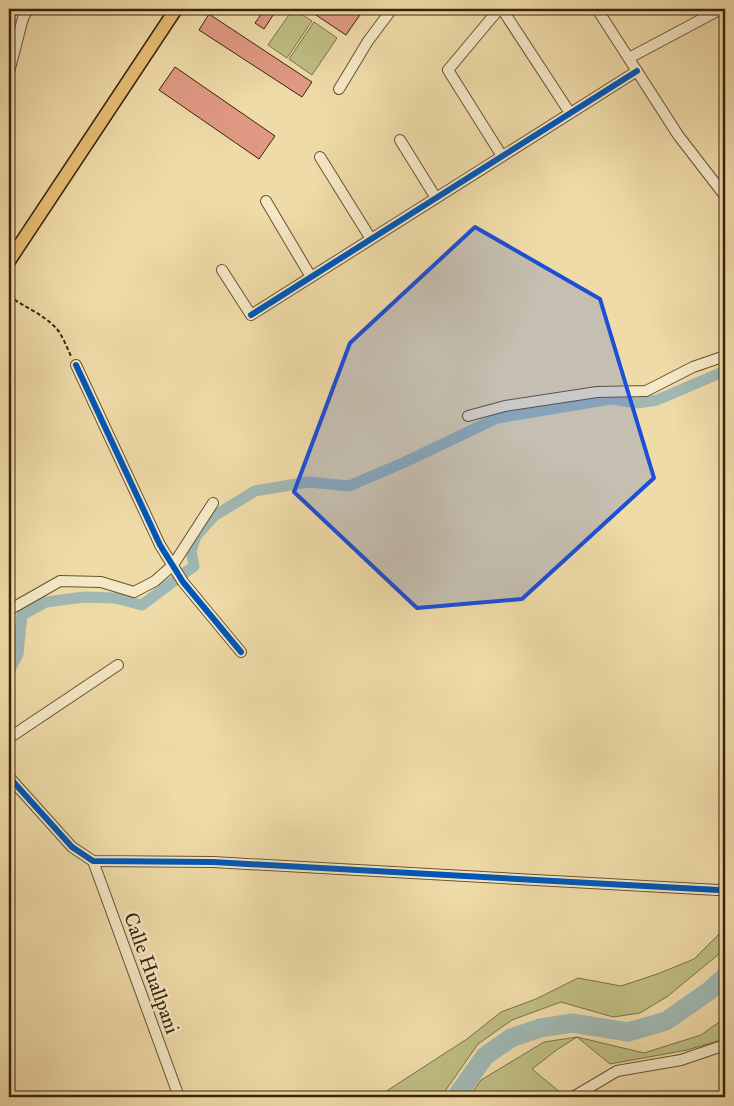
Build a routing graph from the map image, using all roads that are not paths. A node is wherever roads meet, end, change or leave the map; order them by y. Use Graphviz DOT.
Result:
graph roads {
  1 [pos="18,9"];
  2 [pos="28,9"];
  3 [pos="176,9"];
  4 [pos="392,9"];
  5 [pos="500,9"];
  6 [pos="597,9"];
  7 [pos="720,9"];
  8 [pos="23,18"];
  9 [pos="629,58"];
  10 [pos="637,71"];
  11 [pos="9,72"];
  12 [pos="339,89"];
  13 [pos="570,113"];
  14 [pos="400,140"];
  15 [pos="502,156"];
  16 [pos="320,157"];
  17 [pos="725,196"];
  18 [pos="436,198"];
  19 [pos="266,201"];
  20 [pos="371,240"];
  21 [pos="9,261"];
  22 [pos="222,270"];
  23 [pos="311,277"];
  24 [pos="725,356"];
  25 [pos="76,365"];
  26 [pos="468,416"];
  27 [pos="214,503"];
  28 [pos="175,569"];
  29 [pos="9,610"];
  30 [pos="241,652"];
  31 [pos="118,665"];
  32 [pos="9,738"];
  33 [pos="9,777"];
  34 [pos="92,861"];
  35 [pos="725,888"];
  36 [pos="725,1045"];
  37 [pos="179,1097"];
  38 [pos="573,1097"];
  1 -- 8 [label="street"];
  2 -- 8 [label="street"];
  3 -- 21 [label="main road"];
  4 -- 12 [label="street"];
  5 -- 13 [label="street"];
  5 -- 15 [label="street"];
  6 -- 9 [label="street"];
  7 -- 9 [label="street"];
  8 -- 11 [label="street"];
  9 -- 10 [label="street"];
  10 -- 13 [label="street"];
  10 -- 17 [label="street"];
  13 -- 15 [label="street"];
  14 -- 18 [label="street"];
  15 -- 18 [label="street"];
  16 -- 20 [label="street"];
  18 -- 20 [label="street"];
  19 -- 23 [label="street"];
  20 -- 23 [label="street"];
  22 -- 23 [label="street"];
  24 -- 26 [label="street"];
  25 -- 28 [label="street"];
  27 -- 28 [label="street"];
  28 -- 29 [label="street"];
  28 -- 30 [label="street"];
  31 -- 32 [label="street"];
  33 -- 34 [label="street"];
  34 -- 35 [label="street"];
  34 -- 37 [label="street, Calle Huallpani"];
  36 -- 38 [label="street"];
}
